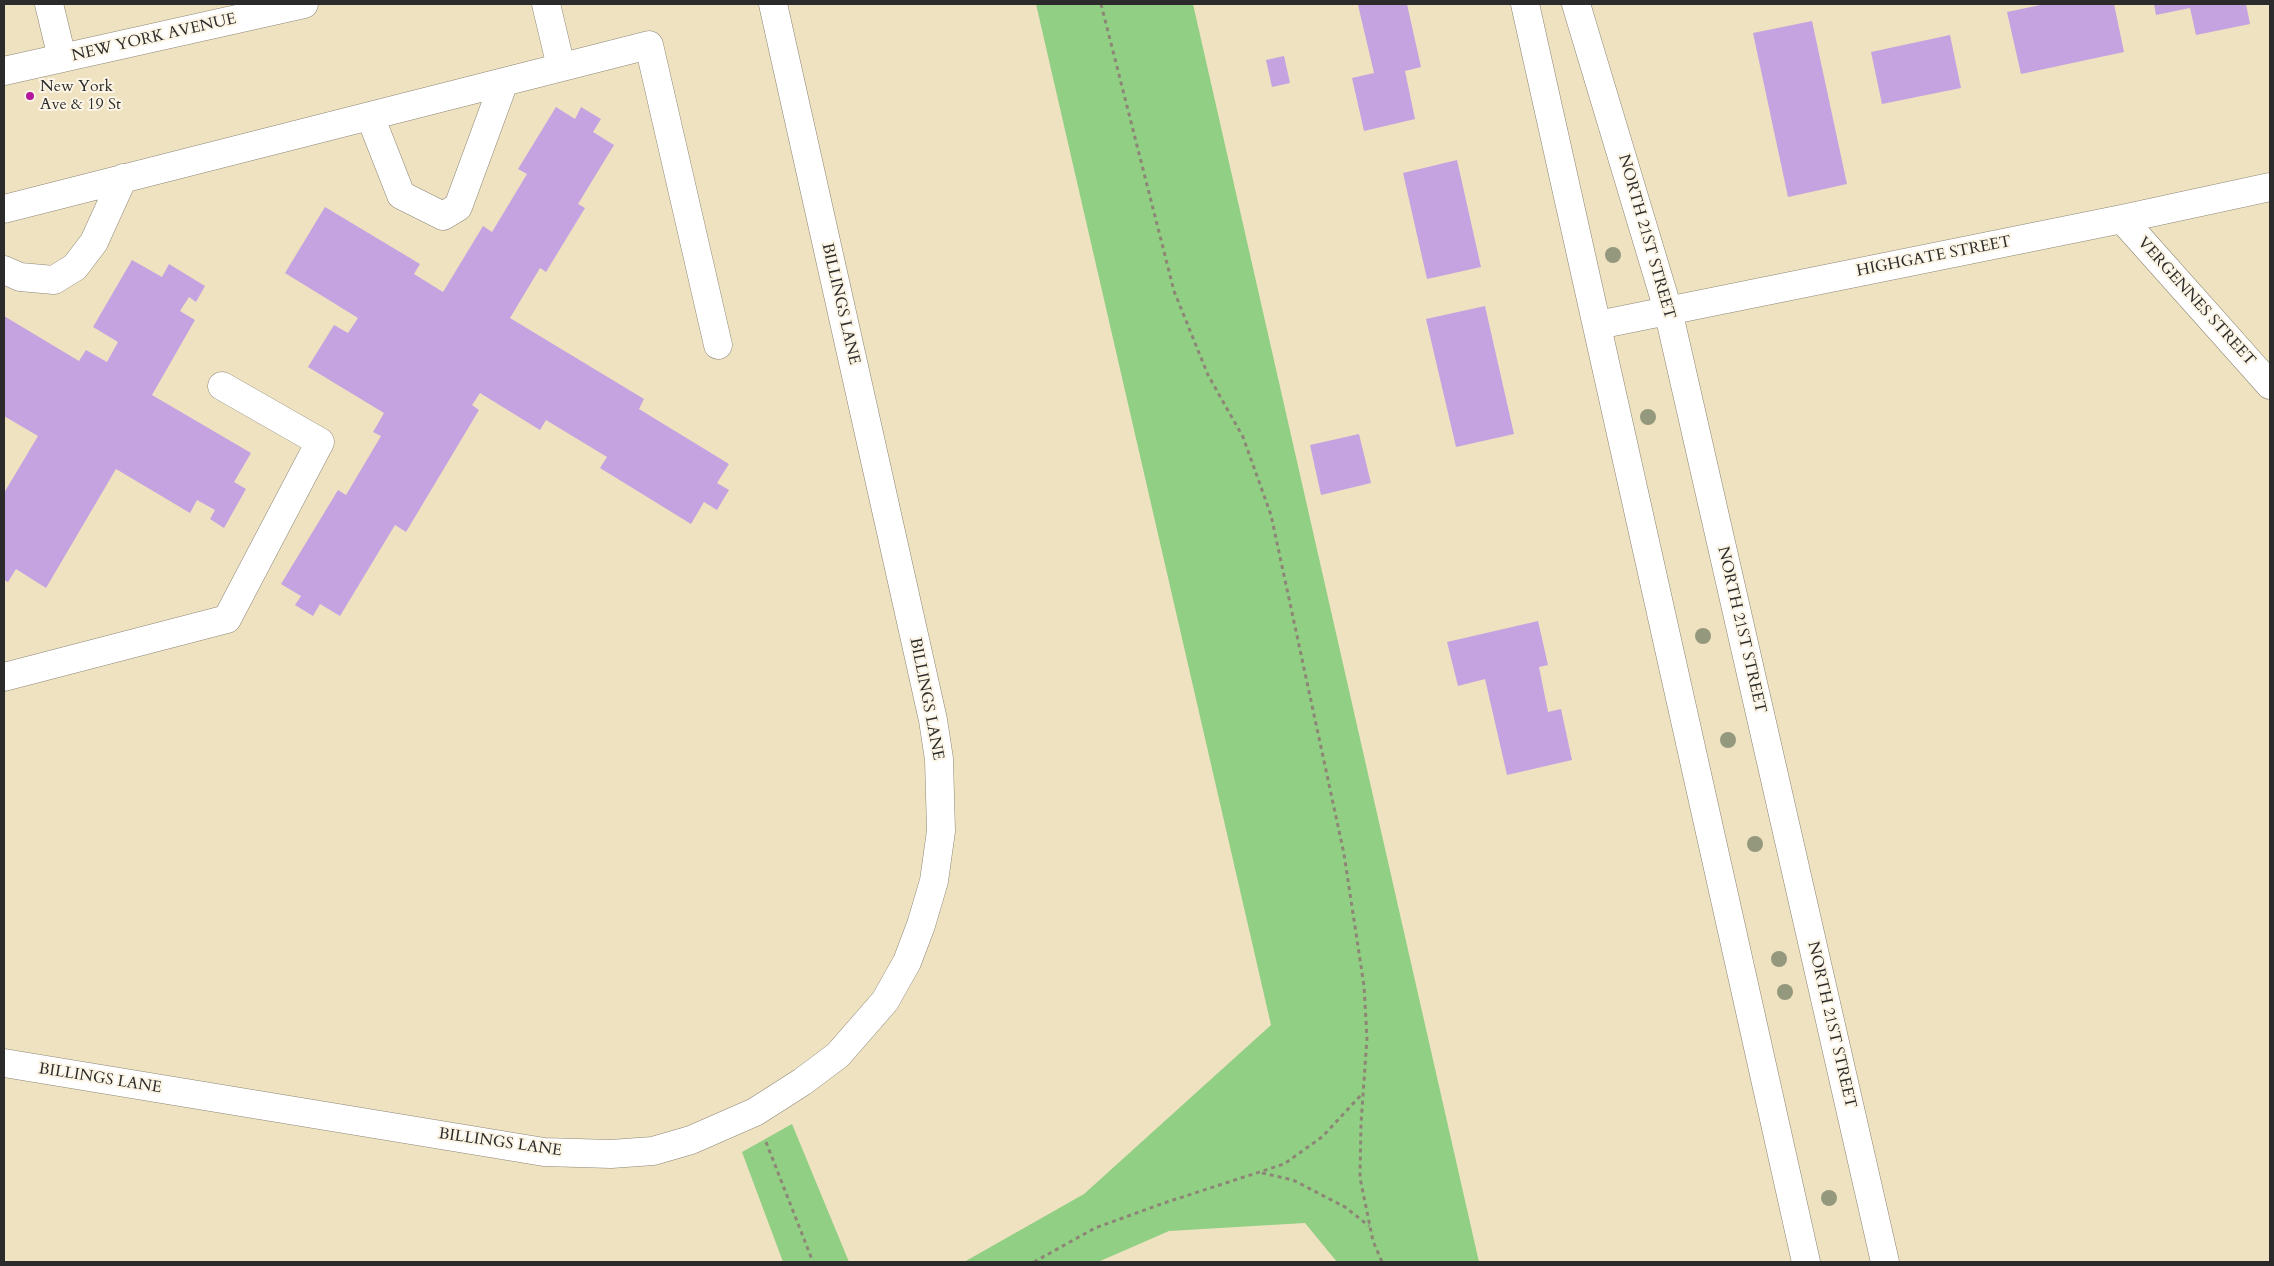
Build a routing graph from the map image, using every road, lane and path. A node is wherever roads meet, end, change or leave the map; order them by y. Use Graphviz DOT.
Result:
graph roads {
  1 [pos="50,4"];
  2 [pos="304,4"];
  3 [pos="546,4"];
  4 [pos="773,4"];
  5 [pos="1101,4"];
  6 [pos="1525,4"];
  7 [pos="1576,4"];
  8 [pos="62,58"];
  9 [pos="561,67"];
  10 [pos="4,71"];
  11 [pos="504,82"];
  12 [pos="370,116"];
  13 [pos="123,178"];
  14 [pos="2270,187"];
  15 [pos="4,209"];
  16 [pos="2122,219"];
  17 [pos="4,270"];
  18 [pos="1668,310"];
  19 [pos="1598,325"];
  20 [pos="718,345"];
  21 [pos="2270,385"];
  22 [pos="222,386"];
  23 [pos="4,677"];
  24 [pos="4,1064"];
  25 [pos="1363,1093"];
  26 [pos="755,1112"];
  27 [pos="1262,1173"];
  28 [pos="1370,1227"];
  29 [pos="813,1262"];
  30 [pos="1034,1262"];
  31 [pos="1382,1262"];
  32 [pos="1806,1262"];
  33 [pos="1885,1262"];
  1 -- 8 [label="street"];
  2 -- 8 [label="street, NEW YORK AVENUE"];
  3 -- 9 [label="street"];
  4 -- 26 [label="street, BILLINGS LANE"];
  5 -- 25 [label="path"];
  6 -- 19 [label="street"];
  7 -- 18 [label="street, NORTH 21ST STREET"];
  8 -- 10 [label="street, NEW YORK AVENUE"];
  9 -- 11 [label="street"];
  9 -- 20 [label="street"];
  11 -- 12 [label="street"];
  11 -- 12 [label="street"];
  12 -- 13 [label="street"];
  13 -- 15 [label="street"];
  13 -- 17 [label="street"];
  14 -- 16 [label="street, HIGHGATE STREET"];
  16 -- 18 [label="street, HIGHGATE STREET"];
  16 -- 21 [label="street, VERGENNES STREET"];
  18 -- 19 [label="street, HIGHGATE STREET"];
  18 -- 33 [label="street, NORTH 21ST STREET"];
  19 -- 32 [label="street"];
  22 -- 23 [label="street"];
  24 -- 26 [label="street, BILLINGS LANE"];
  25 -- 27 [label="path"];
  25 -- 28 [label="path"];
  26 -- 29 [label="path"];
  27 -- 28 [label="path"];
  27 -- 30 [label="path"];
  28 -- 31 [label="path"];
}
